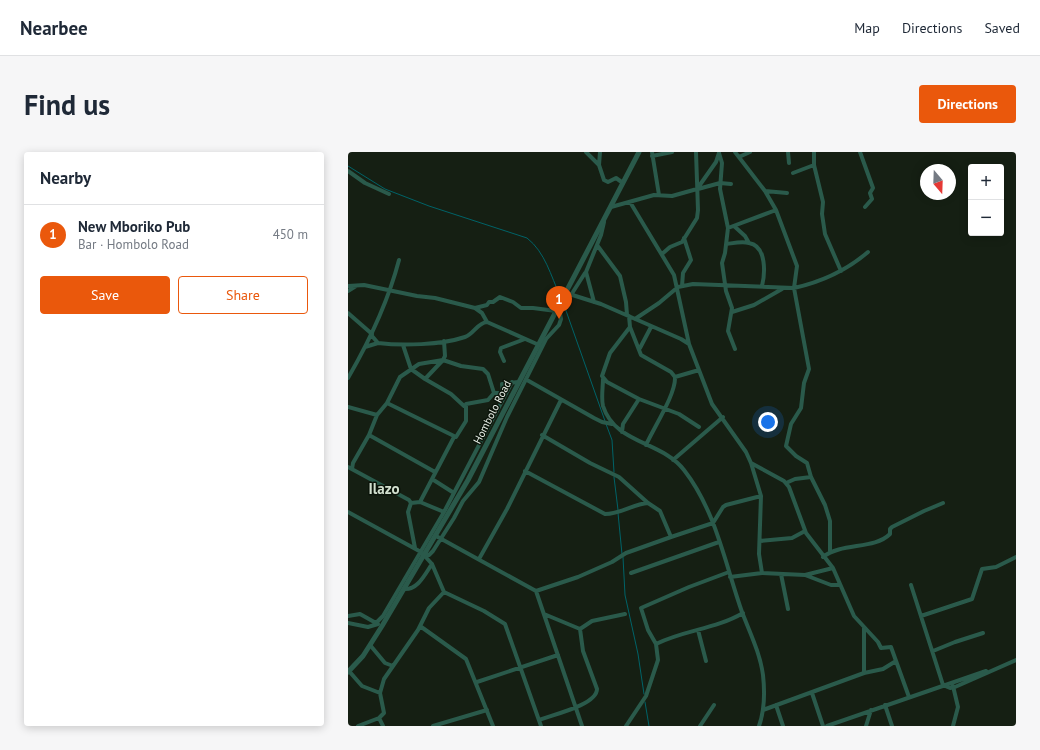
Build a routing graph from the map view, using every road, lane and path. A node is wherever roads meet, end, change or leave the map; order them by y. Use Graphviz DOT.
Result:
graph roads {
  1 [pos="586,152"];
  2 [pos="600,152"];
  3 [pos="639,152"];
  4 [pos="672,152"];
  5 [pos="696,152"];
  6 [pos="735,152"];
  7 [pos="750,152"];
  8 [pos="788,152"];
  9 [pos="814,152"];
  10 [pos="860,152"];
  11 [pos="720,153"];
  12 [pos="652,154"];
  13 [pos="739,157"];
  14 [pos="789,163"];
  15 [pos="599,165"];
  16 [pos="814,165"];
  17 [pos="348,171"];
  18 [pos="793,173"];
  19 [pos="623,183"];
  20 [pos="720,183"];
  21 [pos="732,184"];
  22 [pos="697,189"];
  23 [pos="766,191"];
  24 [pos="787,193"];
  25 [pos="389,194"];
  26 [pos="659,195"];
  27 [pos="630,202"];
  28 [pos="611,207"];
  29 [pos="865,207"];
  30 [pos="776,210"];
  31 [pos="604,222"];
  32 [pos="734,226"];
  33 [pos="728,228"];
  34 [pos="684,238"];
  35 [pos="749,243"];
  36 [pos="727,244"];
  37 [pos="597,246"];
  38 [pos="868,252"];
  39 [pos="662,254"];
  40 [pos="399,260"];
  41 [pos="841,271"];
  42 [pos="586,272"];
  43 [pos="358,285"];
  44 [pos="348,286"];
  45 [pos="725,286"];
  46 [pos="762,286"];
  47 [pos="680,287"];
  48 [pos="782,288"];
  49 [pos="794,288"];
  50 [pos="348,291"];
  51 [pos="390,291"];
  52 [pos="569,294"];
  53 [pos="594,302"];
  54 [pos="475,308"];
  55 [pos="557,309"];
  56 [pos="732,312"];
  57 [pos="348,313"];
  58 [pos="628,316"];
  59 [pos="635,319"];
  60 [pos="487,322"];
  61 [pos="630,327"];
  62 [pos="651,327"];
  63 [pos="372,335"];
  64 [pos="526,338"];
  65 [pos="444,341"];
  66 [pos="378,343"];
  67 [pos="689,344"];
  68 [pos="403,345"];
  69 [pos="539,345"];
  70 [pos="365,347"];
  71 [pos="640,348"];
  72 [pos="735,349"];
  73 [pos="443,360"];
  74 [pos="504,361"];
  75 [pos="410,369"];
  76 [pos="699,370"];
  77 [pos="675,377"];
  78 [pos="348,378"];
  79 [pos="425,379"];
  80 [pos="603,379"];
  81 [pos="527,380"];
  82 [pos="512,382"];
  83 [pos="518,382"];
  84 [pos="494,393"];
  85 [pos="639,399"];
  86 [pos="561,400"];
  87 [pos="387,403"];
  88 [pos="464,406"];
  89 [pos="348,407"];
  90 [pos="663,409"];
  91 [pos="377,415"];
  92 [pos="723,417"];
  93 [pos="610,424"];
  94 [pos="699,427"];
  95 [pos="622,432"];
  96 [pos="369,435"];
  97 [pos="542,435"];
  98 [pos="454,437"];
  99 [pos="646,445"];
  100 [pos="673,460"];
  101 [pos="751,463"];
  102 [pos="350,468"];
  103 [pos="525,471"];
  104 [pos="435,472"];
  105 [pos="811,478"];
  106 [pos="432,479"];
  107 [pos="786,483"];
  108 [pos="454,493"];
  109 [pos="639,493"];
  110 [pos="761,496"];
  111 [pos="420,502"];
  112 [pos="411,503"];
  113 [pos="648,503"];
  114 [pos="943,503"];
  115 [pos="637,504"];
  116 [pos="348,512"];
  117 [pos="446,513"];
  118 [pos="454,518"];
  119 [pos="713,523"];
  120 [pos="805,531"];
  121 [pos="671,536"];
  122 [pos="438,538"];
  123 [pos="760,541"];
  124 [pos="719,542"];
  125 [pos="415,548"];
  126 [pos="830,551"];
  127 [pos="423,554"];
  128 [pos="823,557"];
  129 [pos="1016,557"];
  130 [pos="479,559"];
  131 [pos="432,564"];
  132 [pos="833,568"];
  133 [pos="729,572"];
  134 [pos="631,573"];
  135 [pos="762,573"];
  136 [pos="781,574"];
  137 [pos="805,575"];
  138 [pos="730,577"];
  139 [pos="840,585"];
  140 [pos="911,585"];
  141 [pos="404,590"];
  142 [pos="536,591"];
  143 [pos="444,592"];
  144 [pos="788,609"];
  145 [pos="742,613"];
  146 [pos="544,614"];
  147 [pos="625,614"];
  148 [pos="348,616"];
  149 [pos="921,616"];
  150 [pos="348,623"];
  151 [pos="376,623"];
  152 [pos="382,626"];
  153 [pos="420,626"];
  154 [pos="864,628"];
  155 [pos="580,629"];
  156 [pos="698,630"];
  157 [pos="983,633"];
  158 [pos="656,644"];
  159 [pos="370,645"];
  160 [pos="933,651"];
  161 [pos="558,655"];
  162 [pos="1016,660"];
  163 [pos="706,661"];
  164 [pos="896,661"];
  165 [pos="385,663"];
  166 [pos="393,666"];
  167 [pos="521,667"];
  168 [pos="992,670"];
  169 [pos="348,671"];
  170 [pos="388,673"];
  171 [pos="864,673"];
  172 [pos="477,682"];
  173 [pos="950,683"];
  174 [pos="943,685"];
  175 [pos="955,687"];
  176 [pos="812,692"];
  177 [pos="380,693"];
  178 [pos="909,697"];
  179 [pos="714,705"];
  180 [pos="776,705"];
  181 [pos="885,705"];
  182 [pos="575,707"];
  183 [pos="487,710"];
  184 [pos="763,710"];
  185 [pos="870,710"];
  186 [pos="380,718"];
  187 [pos="539,720"];
  188 [pos="358,726"];
  189 [pos="383,726"];
  190 [pos="433,726"];
  191 [pos="494,726"];
  192 [pos="541,726"];
  193 [pos="582,726"];
  194 [pos="626,726"];
  195 [pos="700,726"];
  196 [pos="758,726"];
  197 [pos="783,726"];
  198 [pos="823,726"];
  199 [pos="827,726"];
  200 [pos="866,726"];
  201 [pos="892,726"];
  202 [pos="953,726"];
  1 -- 15 [label="street"];
  2 -- 15 [label="street"];
  3 -- 19 [label="street, Hombolo Road"];
  4 -- 12 [label="street"];
  5 -- 22 [label="street"];
  6 -- 13 [label="street"];
  7 -- 13 [label="street"];
  8 -- 14 [label="street"];
  9 -- 16 [label="street"];
  10 -- 29 [label="street"];
  11 -- 20 [label="street"];
  11 -- 22 [label="street"];
  12 -- 26 [label="street"];
  13 -- 23 [label="street"];
  15 -- 19 [label="street"];
  16 -- 18 [label="street"];
  16 -- 41 [label="street"];
  17 -- 25 [label="street"];
  19 -- 28 [label="street, Hombolo Road"];
  20 -- 21 [label="street"];
  20 -- 22 [label="street"];
  20 -- 33 [label="street"];
  22 -- 26 [label="street"];
  22 -- 34 [label="street"];
  23 -- 24 [label="street"];
  23 -- 30 [label="street"];
  26 -- 27 [label="street"];
  27 -- 28 [label="street"];
  27 -- 39 [label="street"];
  28 -- 31 [label="street, Hombolo Road"];
  30 -- 32 [label="street"];
  30 -- 49 [label="street"];
  31 -- 37 [label="street"];
  31 -- 52 [label="street, Hombolo Road"];
  32 -- 33 [label="street"];
  32 -- 35 [label="street"];
  33 -- 36 [label="street"];
  34 -- 39 [label="street"];
  34 -- 47 [label="street"];
  35 -- 36 [label="street"];
  35 -- 46 [label="street"];
  36 -- 45 [label="street"];
  37 -- 42 [label="street"];
  37 -- 58 [label="street"];
  38 -- 41 [label="street"];
  39 -- 47 [label="street"];
  40 -- 51 [label="street"];
  41 -- 49 [label="street"];
  42 -- 52 [label="street"];
  42 -- 53 [label="street"];
  43 -- 44 [label="street"];
  43 -- 50 [label="street"];
  43 -- 51 [label="street"];
  45 -- 46 [label="street"];
  45 -- 47 [label="street"];
  45 -- 56 [label="street"];
  46 -- 48 [label="street"];
  47 -- 59 [label="street"];
  47 -- 67 [label="street"];
  48 -- 49 [label="street"];
  48 -- 56 [label="street"];
  49 -- 105 [label="street"];
  51 -- 54 [label="street"];
  51 -- 63 [label="street"];
  52 -- 53 [label="street"];
  52 -- 55 [label="street, Hombolo Road"];
  53 -- 58 [label="street"];
  54 -- 55 [label="street"];
  54 -- 60 [label="street"];
  55 -- 69 [label="street, Hombolo Road"];
  55 -- 81 [label="street"];
  56 -- 72 [label="street"];
  57 -- 63 [label="street"];
  58 -- 59 [label="street"];
  58 -- 61 [label="street"];
  59 -- 62 [label="street"];
  60 -- 64 [label="street"];
  60 -- 65 [label="street"];
  61 -- 71 [label="street"];
  61 -- 80 [label="street"];
  62 -- 67 [label="street"];
  62 -- 71 [label="street"];
  63 -- 66 [label="street"];
  63 -- 70 [label="street"];
  64 -- 69 [label="street"];
  64 -- 74 [label="street"];
  65 -- 68 [label="street"];
  65 -- 73 [label="street"];
  66 -- 68 [label="street"];
  66 -- 70 [label="street"];
  67 -- 76 [label="street"];
  68 -- 75 [label="street"];
  69 -- 83 [label="street, Hombolo Road"];
  70 -- 78 [label="street"];
  71 -- 77 [label="street"];
  73 -- 75 [label="street"];
  73 -- 79 [label="street"];
  73 -- 84 [label="street"];
  75 -- 79 [label="street"];
  75 -- 87 [label="street"];
  76 -- 77 [label="street"];
  76 -- 92 [label="street"];
  77 -- 90 [label="street"];
  79 -- 88 [label="street"];
  80 -- 85 [label="street"];
  80 -- 93 [label="street"];
  81 -- 86 [label="street"];
  81 -- 118 [label="street"];
  82 -- 83 [label="street"];
  82 -- 84 [label="street"];
  82 -- 108 [label="street"];
  83 -- 117 [label="street, Hombolo Road"];
  84 -- 88 [label="street"];
  85 -- 90 [label="street"];
  85 -- 95 [label="street"];
  86 -- 93 [label="street"];
  86 -- 97 [label="street"];
  87 -- 91 [label="street"];
  87 -- 98 [label="street"];
  88 -- 98 [label="street"];
  89 -- 91 [label="street"];
  90 -- 94 [label="street"];
  90 -- 99 [label="street"];
  91 -- 96 [label="street"];
  92 -- 100 [label="street"];
  92 -- 101 [label="street"];
  93 -- 95 [label="street"];
  95 -- 99 [label="street"];
  96 -- 102 [label="street"];
  96 -- 104 [label="street"];
  97 -- 103 [label="street"];
  97 -- 109 [label="street"];
  98 -- 104 [label="street"];
  99 -- 100 [label="street"];
  100 -- 119 [label="street"];
  101 -- 107 [label="street"];
  101 -- 110 [label="street"];
  102 -- 112 [label="street"];
  103 -- 115 [label="street"];
  103 -- 130 [label="street"];
  104 -- 106 [label="street"];
  105 -- 107 [label="street"];
  105 -- 126 [label="street"];
  106 -- 108 [label="street"];
  106 -- 111 [label="street"];
  107 -- 120 [label="street"];
  108 -- 117 [label="street"];
  109 -- 113 [label="street"];
  109 -- 115 [label="street"];
  110 -- 119 [label="street"];
  110 -- 123 [label="street"];
  111 -- 112 [label="street"];
  111 -- 117 [label="street"];
  112 -- 125 [label="street"];
  113 -- 115 [label="street"];
  113 -- 121 [label="street"];
  114 -- 126 [label="street"];
  116 -- 125 [label="street"];
  117 -- 118 [label="street"];
  117 -- 122 [label="street, Hombolo Road"];
  117 -- 127 [label="street"];
  118 -- 122 [label="street"];
  119 -- 121 [label="street"];
  119 -- 124 [label="street"];
  120 -- 123 [label="street"];
  120 -- 128 [label="street"];
  121 -- 142 [label="street"];
  122 -- 127 [label="street, Hombolo Road"];
  122 -- 130 [label="street"];
  123 -- 135 [label="street"];
  124 -- 133 [label="street"];
  124 -- 134 [label="street"];
  125 -- 127 [label="street"];
  126 -- 128 [label="street"];
  127 -- 131 [label="street"];
  127 -- 141 [label="street, Hombolo Road"];
  127 -- 151 [label="street"];
  128 -- 132 [label="street"];
  129 -- 149 [label="street"];
  130 -- 142 [label="street"];
  131 -- 141 [label="street"];
  131 -- 143 [label="street"];
  132 -- 137 [label="street"];
  132 -- 139 [label="street"];
  133 -- 138 [label="street"];
  133 -- 158 [label="street"];
  135 -- 136 [label="street"];
  135 -- 138 [label="street"];
  136 -- 137 [label="street"];
  136 -- 144 [label="street"];
  137 -- 139 [label="street"];
  138 -- 145 [label="street"];
  139 -- 154 [label="street"];
  140 -- 149 [label="street"];
  141 -- 152 [label="street, Hombolo Road"];
  142 -- 146 [label="street"];
  143 -- 153 [label="street"];
  143 -- 167 [label="street"];
  145 -- 156 [label="street"];
  145 -- 184 [label="street"];
  146 -- 155 [label="street"];
  146 -- 161 [label="street"];
  147 -- 155 [label="street"];
  148 -- 151 [label="street"];
  149 -- 160 [label="street"];
  150 -- 151 [label="street"];
  151 -- 152 [label="street"];
  152 -- 159 [label="street, Hombolo Road"];
  153 -- 166 [label="street"];
  153 -- 172 [label="street"];
  154 -- 164 [label="street"];
  154 -- 171 [label="street"];
  155 -- 182 [label="street"];
  156 -- 158 [label="street"];
  156 -- 163 [label="street"];
  157 -- 160 [label="street"];
  158 -- 194 [label="street"];
  159 -- 165 [label="street"];
  159 -- 169 [label="street, Hombolo Road"];
  160 -- 174 [label="street"];
  161 -- 167 [label="street"];
  161 -- 182 [label="street"];
  162 -- 168 [label="street"];
  164 -- 171 [label="street"];
  164 -- 178 [label="street"];
  165 -- 166 [label="street"];
  165 -- 170 [label="street"];
  166 -- 170 [label="street"];
  167 -- 172 [label="street"];
  167 -- 187 [label="street"];
  168 -- 173 [label="street"];
  168 -- 175 [label="street"];
  169 -- 177 [label="street"];
  170 -- 177 [label="street"];
  171 -- 176 [label="street"];
  172 -- 183 [label="street"];
  173 -- 174 [label="street"];
  173 -- 175 [label="street"];
  174 -- 175 [label="street"];
  174 -- 178 [label="street"];
  175 -- 202 [label="street"];
  176 -- 180 [label="street"];
  176 -- 198 [label="street"];
  177 -- 186 [label="street"];
  178 -- 181 [label="street"];
  179 -- 195 [label="street"];
  180 -- 184 [label="street"];
  180 -- 197 [label="street"];
  181 -- 185 [label="street"];
  181 -- 201 [label="street"];
  182 -- 187 [label="street"];
  182 -- 193 [label="street"];
  183 -- 190 [label="street"];
  183 -- 191 [label="street"];
  184 -- 196 [label="street"];
  185 -- 199 [label="street"];
  185 -- 200 [label="street"];
  186 -- 188 [label="street"];
  186 -- 189 [label="street"];
  187 -- 192 [label="street"];
}
